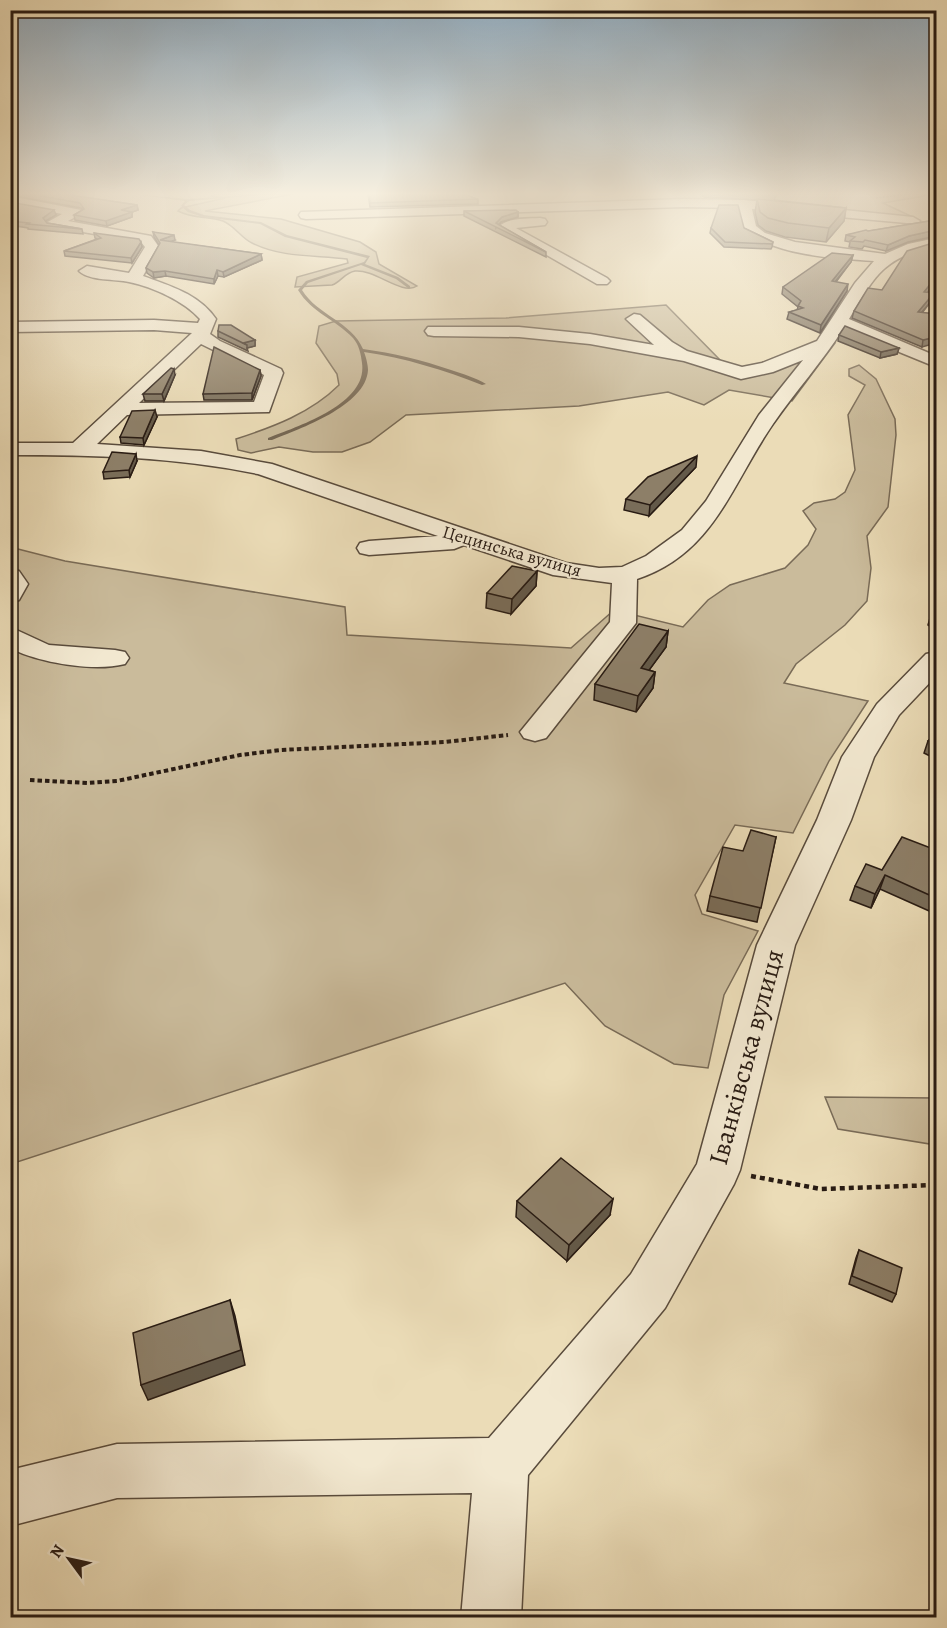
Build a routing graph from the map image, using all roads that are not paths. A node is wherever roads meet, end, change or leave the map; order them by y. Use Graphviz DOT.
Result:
graph roads {
  1 [pos="139,270"];
  2 [pos="581,270"];
  3 [pos="872,270"];
  4 [pos="87,271"];
  5 [pos="134,278"];
  6 [pos="602,282"];
  7 [pos="634,319"];
  8 [pos="840,321"];
  9 [pos="10,327"];
  10 [pos="434,331"];
  11 [pos="202,332"];
  12 [pos="824,345"];
  13 [pos="687,356"];
  14 [pos="936,362"];
  15 [pos="121,409"];
  16 [pos="79,449"];
  17 [pos="14,451"];
  18 [pos="474,542"];
  19 [pos="369,548"];
  20 [pos="624,575"];
  21 [pos="10,576"];
  22 [pos="10,595"];
  23 [pos="10,635"];
  24 [pos="115,658"];
  25 [pos="936,660"];
  26 [pos="535,732"];
  27 [pos="501,1465"];
  28 [pos="10,1498"];
  29 [pos="491,1617"];
  1 -- 5 [label="street"];
  2 -- 6 [label="street"];
  3 -- 8 [label="street, Цецинська вулиця"];
  4 -- 5 [label="street"];
  5 -- 11 [label="street"];
  7 -- 13 [label="street"];
  8 -- 12 [label="street, Цецинська вулиця"];
  8 -- 14 [label="street"];
  9 -- 11 [label="street"];
  10 -- 13 [label="street"];
  11 -- 15 [label="street"];
  11 -- 15 [label="street"];
  12 -- 13 [label="street"];
  12 -- 20 [label="street, Цецинська вулиця"];
  15 -- 16 [label="street"];
  16 -- 17 [label="street, Цецинська вулиця"];
  16 -- 18 [label="street, Цецинська вулиця"];
  18 -- 19 [label="street"];
  18 -- 20 [label="street, Цецинська вулиця"];
  20 -- 26 [label="street"];
  21 -- 22 [label="street"];
  23 -- 24 [label="street"];
  25 -- 27 [label="street, Іванківська вулиця"];
  27 -- 28 [label="street"];
  27 -- 29 [label="street"];
}
